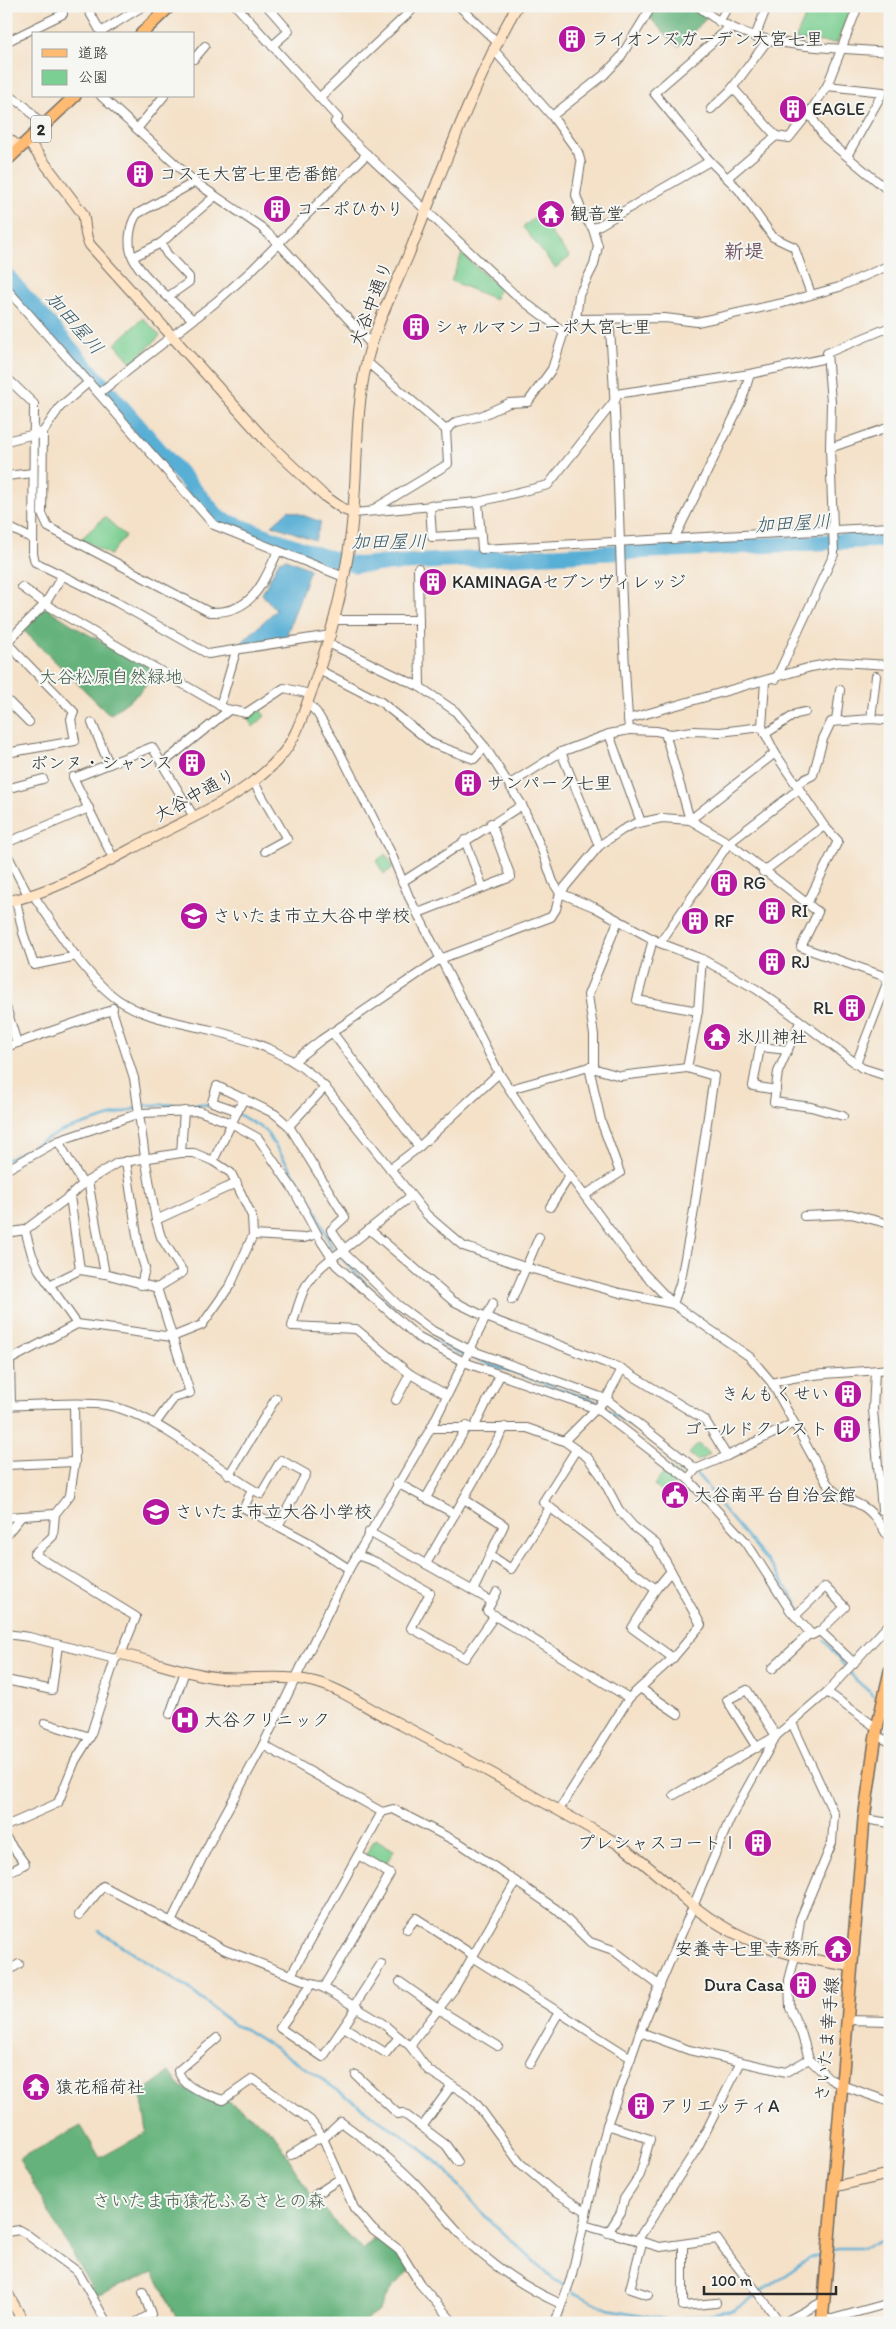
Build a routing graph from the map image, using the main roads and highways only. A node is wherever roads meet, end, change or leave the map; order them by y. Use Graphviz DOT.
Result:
graph roads {
  1 [pos="170,6"];
  2 [pos="143,32"];
  3 [pos="73,98"];
  4 [pos="6,161"];
  5 [pos="890,1671"];
  6 [pos="822,2321"];
  1 -- 2 [label="main road"];
  3 -- 4 [label="main road, 2"];
  5 -- 6 [label="main road, さいたま幸手線"];
}
